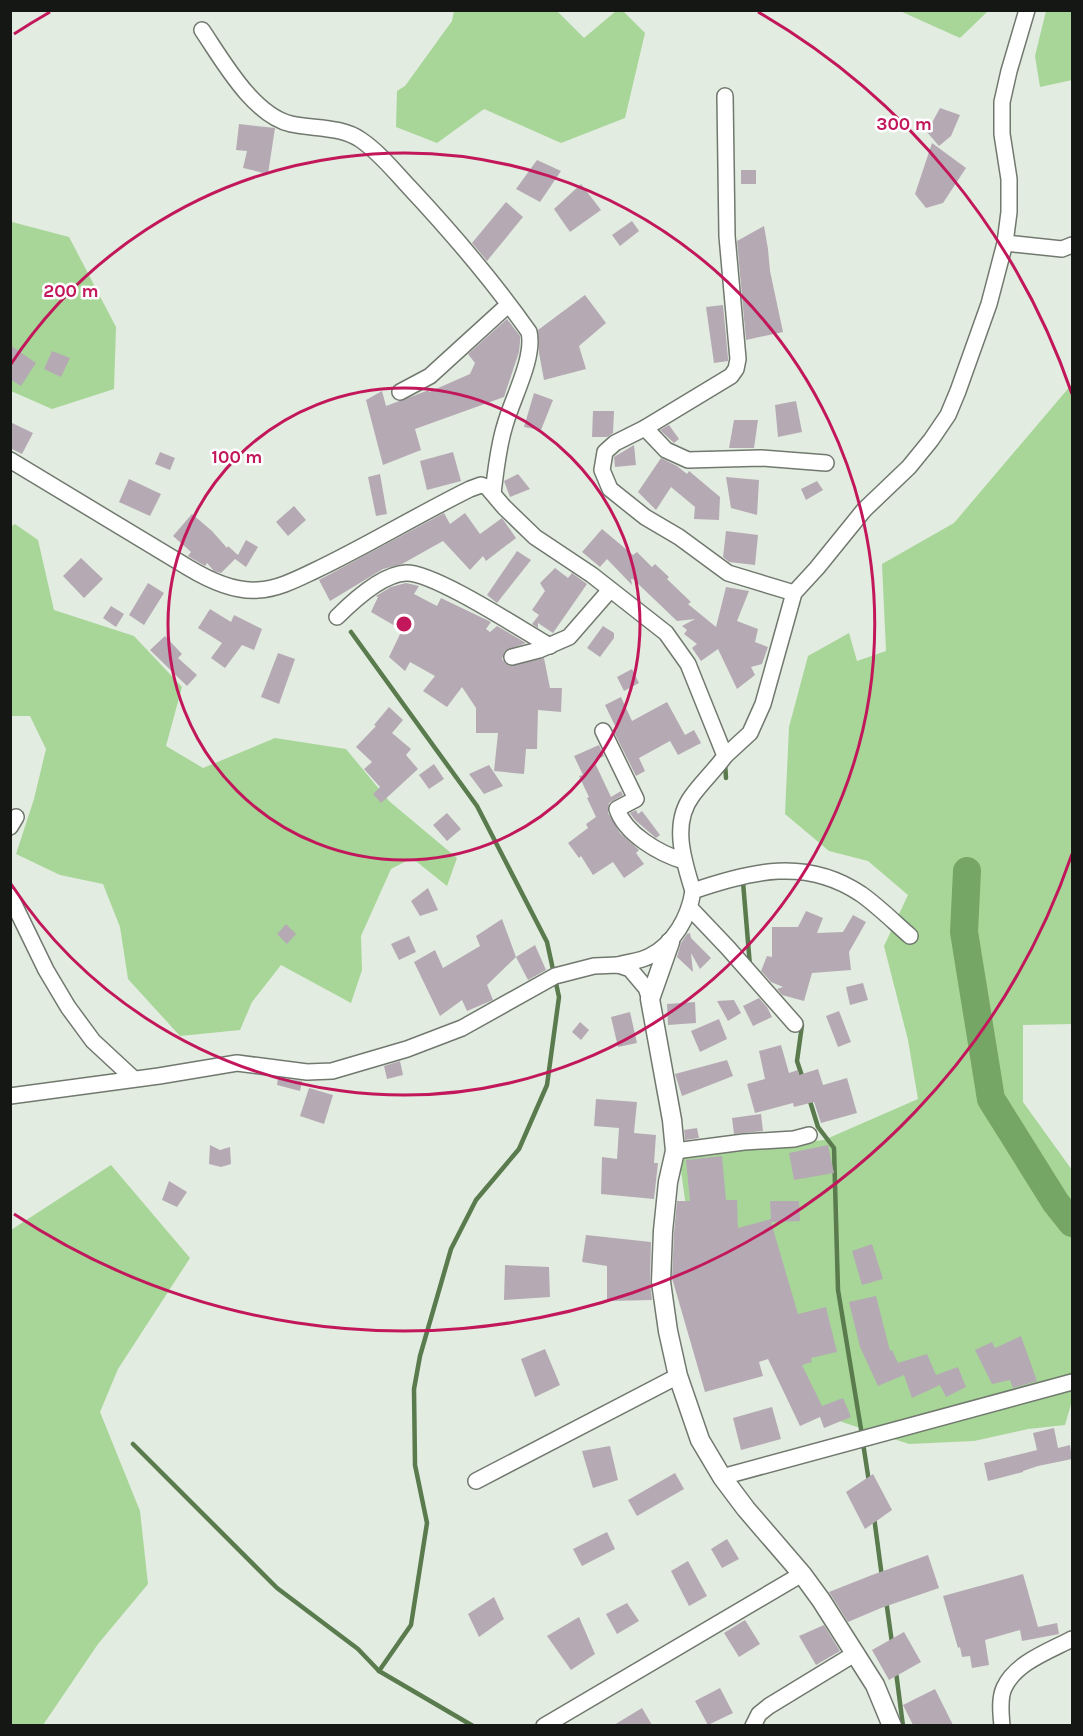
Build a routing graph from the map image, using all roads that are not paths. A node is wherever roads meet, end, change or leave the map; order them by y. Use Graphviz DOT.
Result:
graph roads {
  1 [pos="1027,10"];
  2 [pos="202,30"];
  3 [pos="724,96"];
  4 [pos="1005,243"];
  5 [pos="1072,245"];
  6 [pos="508,306"];
  7 [pos="400,393"];
  8 [pos="645,428"];
  9 [pos="10,460"];
  10 [pos="826,463"];
  11 [pos="493,493"];
  12 [pos="610,590"];
  13 [pos="794,593"];
  14 [pos="337,616"];
  15 [pos="550,646"];
  16 [pos="512,657"];
  17 [pos="603,731"];
  18 [pos="725,756"];
  19 [pos="684,861"];
  20 [pos="693,891"];
  21 [pos="10,896"];
  22 [pos="690,908"];
  23 [pos="910,936"];
  24 [pos="670,942"];
  25 [pos="618,965"];
  26 [pos="650,999"];
  27 [pos="795,1024"];
  28 [pos="134,1079"];
  29 [pos="10,1096"];
  30 [pos="809,1135"];
  31 [pos="675,1151"];
  32 [pos="678,1376"];
  33 [pos="1072,1382"];
  34 [pos="722,1477"];
  35 [pos="476,1481"];
  36 [pos="802,1574"];
  37 [pos="1072,1638"];
  38 [pos="856,1653"];
  39 [pos="544,1725"];
  40 [pos="753,1725"];
  41 [pos="892,1725"];
  42 [pos="1002,1725"];
  1 -- 4 [label="street"];
  2 -- 6 [label="street"];
  3 -- 8 [label="street"];
  4 -- 5 [label="street"];
  4 -- 13 [label="street"];
  6 -- 7 [label="street"];
  6 -- 11 [label="street"];
  8 -- 10 [label="street"];
  8 -- 13 [label="street"];
  9 -- 11 [label="street"];
  11 -- 12 [label="street"];
  12 -- 15 [label="street"];
  12 -- 18 [label="street"];
  13 -- 18 [label="street"];
  14 -- 15 [label="street"];
  15 -- 16 [label="street"];
  17 -- 19 [label="street"];
  18 -- 19 [label="street"];
  19 -- 20 [label="street"];
  20 -- 22 [label="street"];
  20 -- 23 [label="street"];
  21 -- 28 [label="street"];
  22 -- 24 [label="street"];
  22 -- 27 [label="street"];
  24 -- 25 [label="street"];
  24 -- 26 [label="street"];
  25 -- 26 [label="street"];
  25 -- 28 [label="street"];
  26 -- 31 [label="street"];
  28 -- 29 [label="street"];
  30 -- 31 [label="street"];
  31 -- 32 [label="street"];
  32 -- 34 [label="street"];
  32 -- 35 [label="street"];
  33 -- 34 [label="street"];
  34 -- 36 [label="street"];
  36 -- 38 [label="street"];
  36 -- 39 [label="street"];
  37 -- 42 [label="street"];
  38 -- 40 [label="street"];
  38 -- 41 [label="street"];
}
